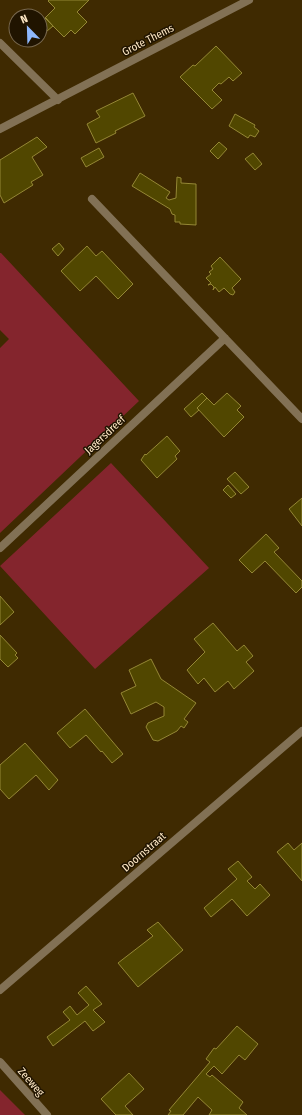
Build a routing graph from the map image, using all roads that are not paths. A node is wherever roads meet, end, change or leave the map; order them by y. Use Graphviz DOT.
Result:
graph roads {
  1 [pos="249,0"];
  2 [pos="0,43"];
  3 [pos="58,100"];
  4 [pos="0,129"];
  5 [pos="92,199"];
  6 [pos="225,338"];
  7 [pos="302,419"];
  8 [pos="0,548"];
  9 [pos="302,731"];
  10 [pos="0,990"];
  11 [pos="0,1062"];
  12 [pos="47,1115"];
  1 -- 3 [label="street, Grote Thems"];
  2 -- 3 [label="street"];
  3 -- 4 [label="street, Grote Thems"];
  5 -- 6 [label="street"];
  6 -- 7 [label="street"];
  6 -- 8 [label="street, Jagersdreef"];
  9 -- 10 [label="street, Doornstraat"];
  11 -- 12 [label="street, Zeeweg"];
}
